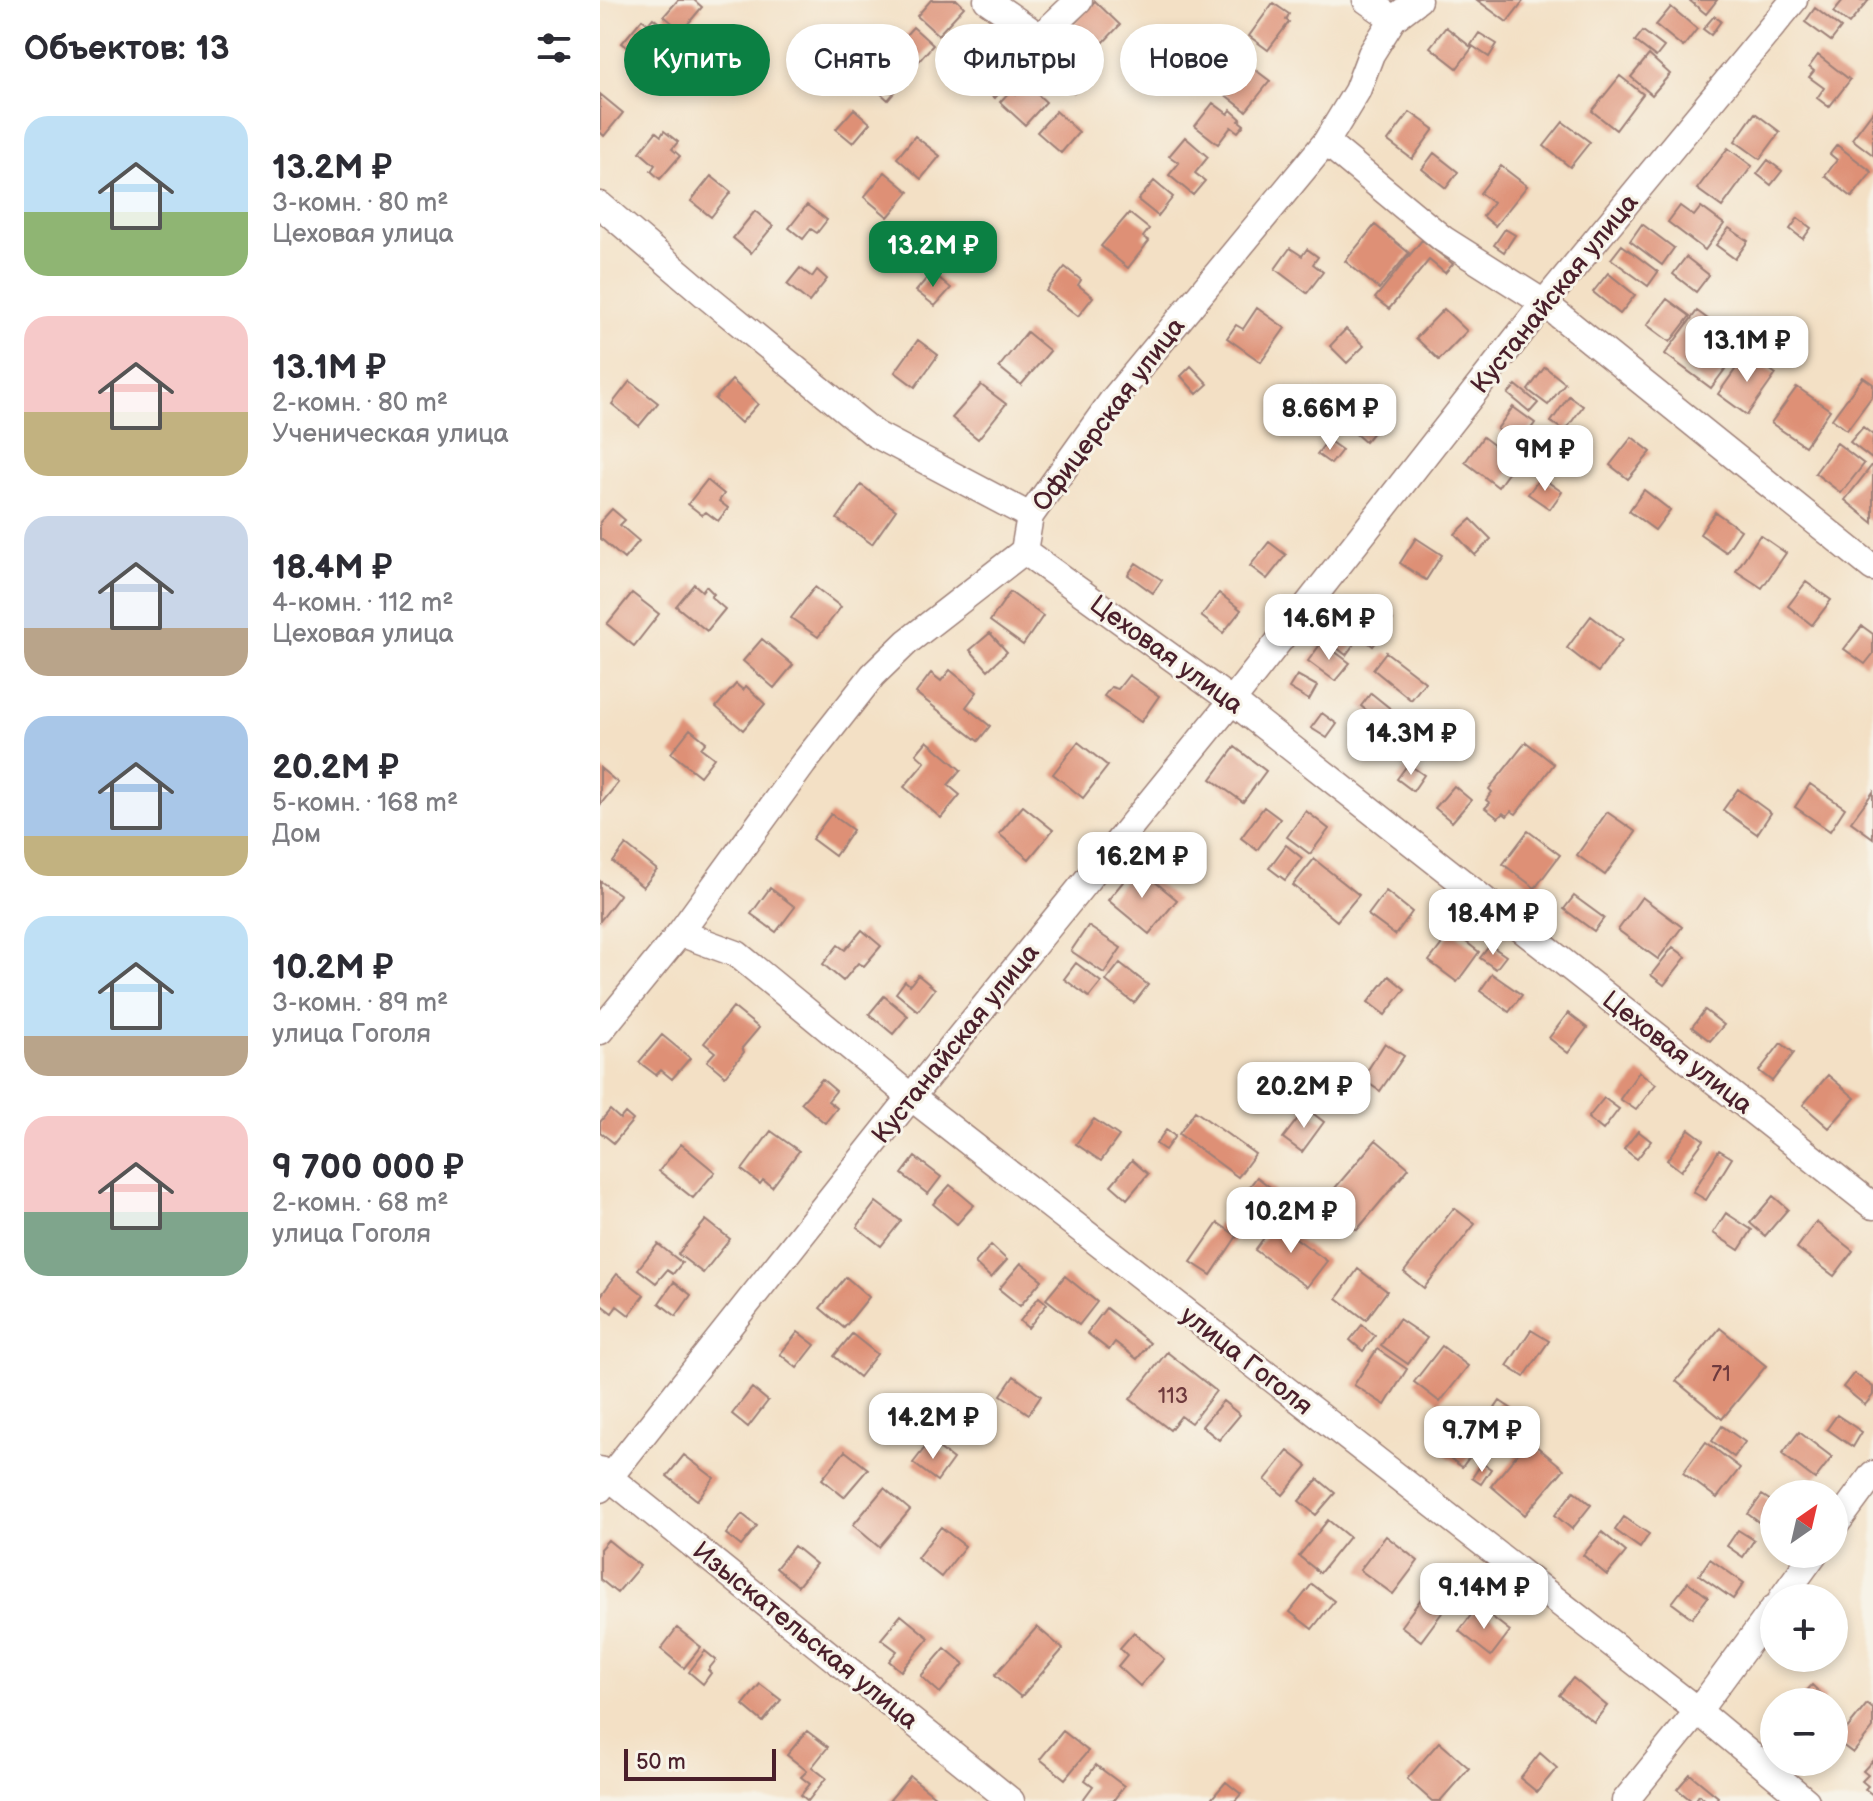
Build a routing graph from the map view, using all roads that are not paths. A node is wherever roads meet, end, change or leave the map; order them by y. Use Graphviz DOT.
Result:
graph roads {
  1 [pos="987,0"];
  2 [pos="1079,0"];
  3 [pos="1366,0"];
  4 [pos="1418,0"];
  5 [pos="1794,0"];
  6 [pos="1393,19"];
  7 [pos="1326,142"];
  8 [pos="600,205"];
  9 [pos="1544,303"];
  10 [pos="1030,516"];
  11 [pos="1024,551"];
  12 [pos="1873,568"];
  13 [pos="1232,701"];
  14 [pos="680,933"];
  15 [pos="600,1031"];
  16 [pos="911,1097"];
  17 [pos="1873,1206"];
  18 [pos="1873,1474"];
  19 [pos="603,1479"];
  20 [pos="1848,1508"];
  21 [pos="1760,1627"];
  22 [pos="1698,1711"];
  23 [pos="1011,1801"];
  24 [pos="1625,1801"];
  25 [pos="1806,1801"];
  1 -- 2 [label="street"];
  3 -- 6 [label="street"];
  4 -- 6 [label="street, Офицерская улица"];
  5 -- 9 [label="street, Кустанайская улица"];
  6 -- 7 [label="street, Офицерская улица"];
  7 -- 9 [label="street"];
  7 -- 10 [label="street, Офицерская улица"];
  8 -- 10 [label="street"];
  9 -- 12 [label="street"];
  9 -- 13 [label="street, Кустанайская улица"];
  10 -- 11 [label="street, Офицерская улица"];
  11 -- 13 [label="street, Цеховая улица"];
  11 -- 14 [label="street"];
  13 -- 16 [label="street, Кустанайская улица"];
  13 -- 17 [label="street, Цеховая улица"];
  14 -- 15 [label="street"];
  14 -- 16 [label="street, улица Гоголя"];
  16 -- 19 [label="street, Кустанайская улица"];
  16 -- 22 [label="street, улица Гоголя"];
  18 -- 20 [label="street"];
  19 -- 23 [label="street, Изыскательская улица"];
  21 -- 22 [label="street"];
  22 -- 24 [label="street"];
  22 -- 25 [label="street, улица Гоголя"];
}
